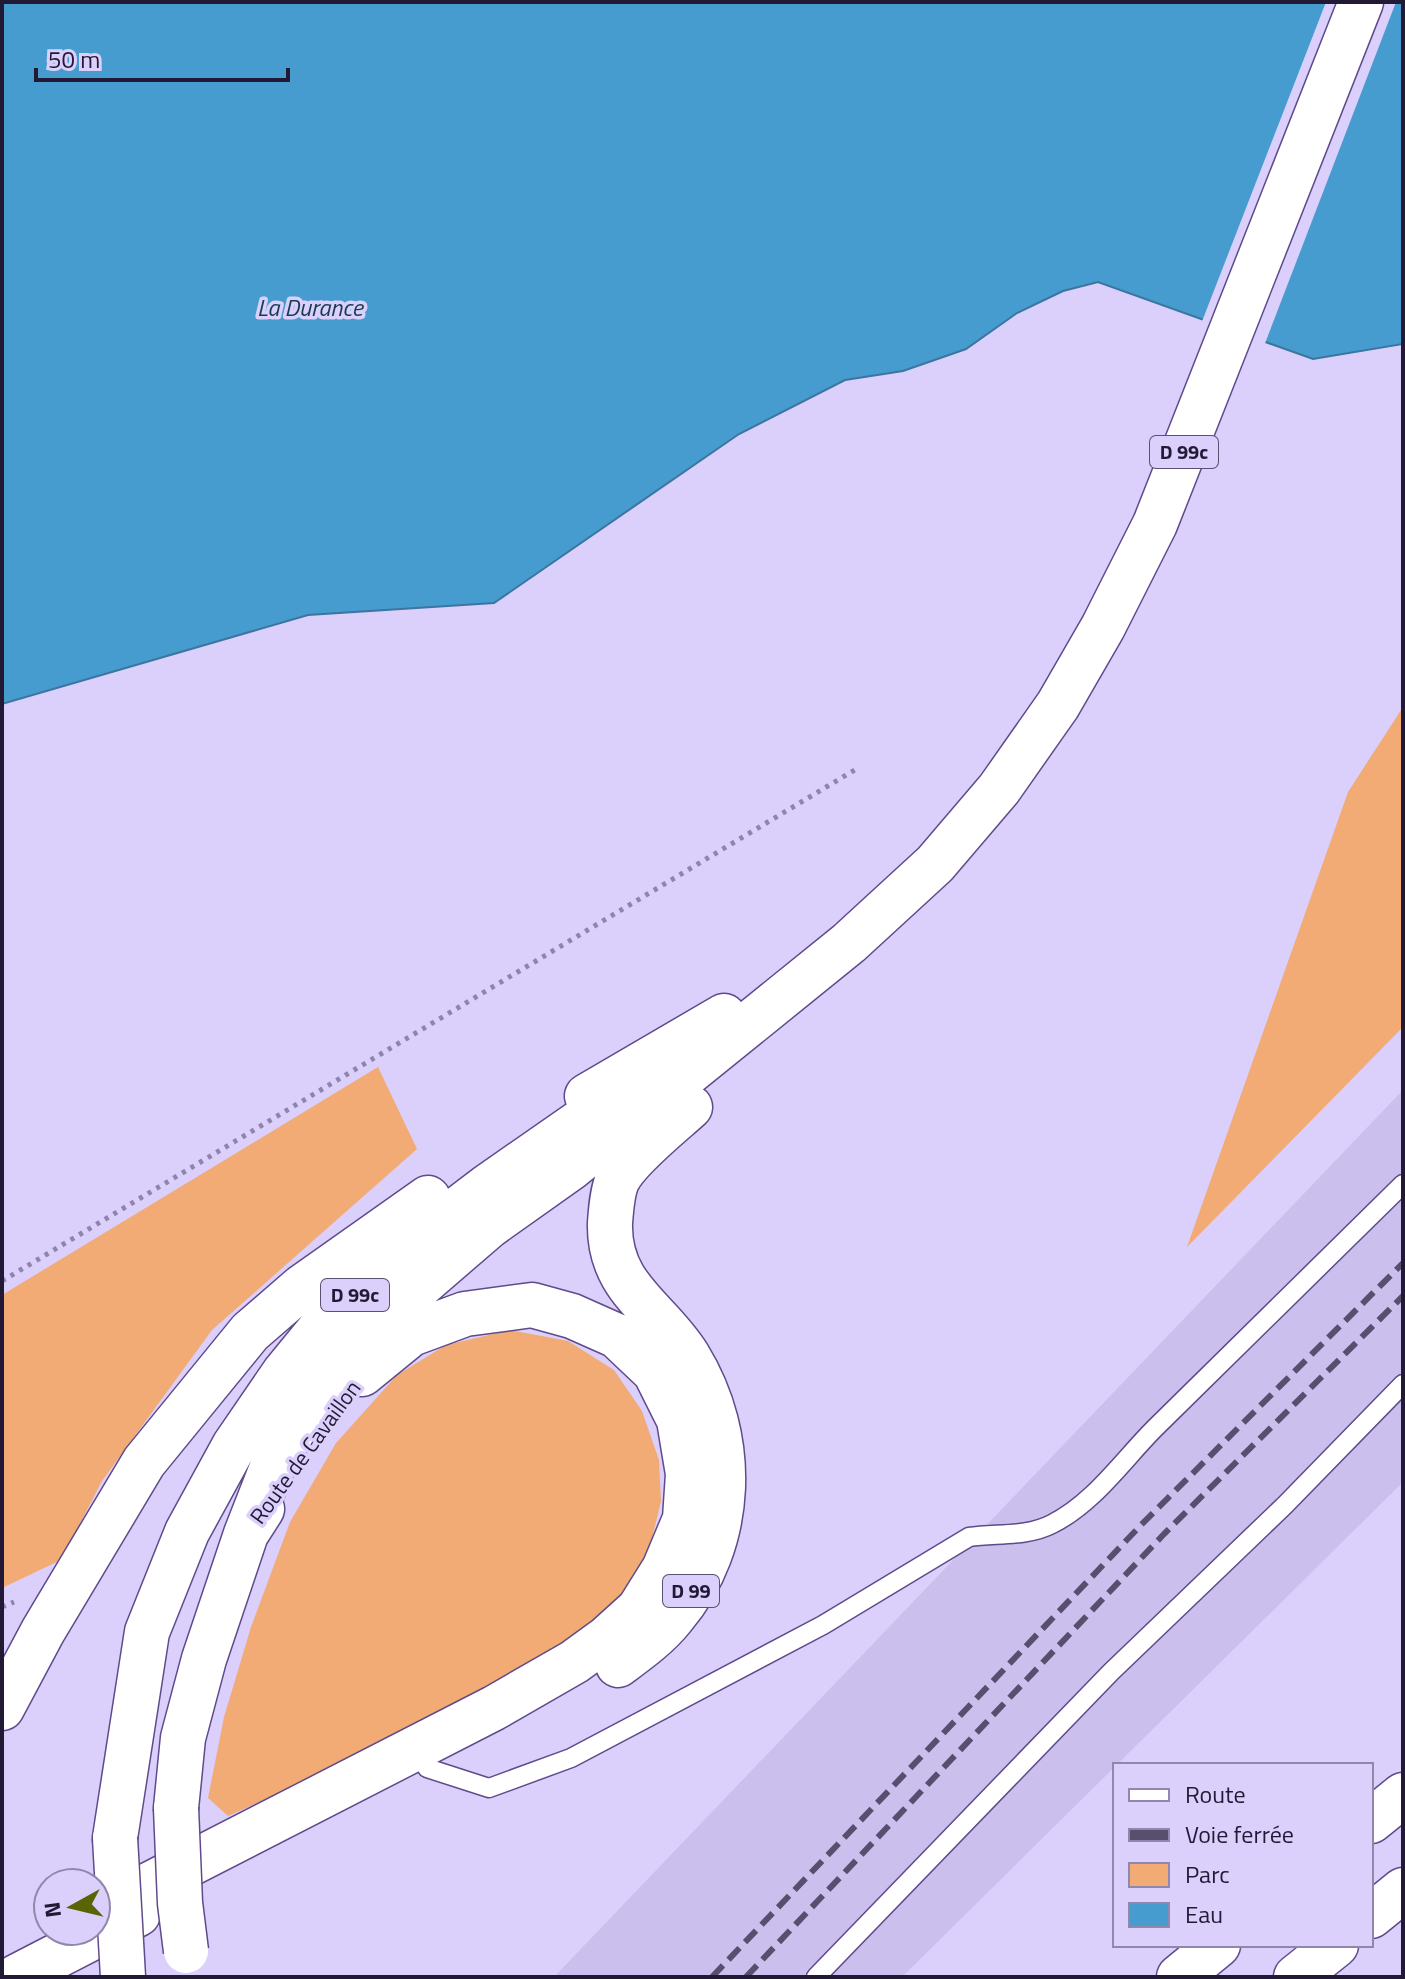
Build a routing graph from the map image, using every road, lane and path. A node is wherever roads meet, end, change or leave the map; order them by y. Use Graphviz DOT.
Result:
graph roads {
  1 [pos="1361,2"];
  2 [pos="858,768"];
  3 [pos="849,943"];
  4 [pos="775,987"];
  5 [pos="1403,1184"];
  6 [pos="2,1281"];
  7 [pos="1403,1384"];
  8 [pos="246,1534"];
  9 [pos="2,1708"];
  10 [pos="427,1768"];
  11 [pos="1403,1795"];
  12 [pos="1373,1819"];
  13 [pos="1403,1890"];
  14 [pos="112,1904"];
  15 [pos="1373,1914"];
  16 [pos="32,1945"];
  17 [pos="1216,1947"];
  18 [pos="1334,1947"];
  19 [pos="2,1959"];
  20 [pos="188,1964"];
  21 [pos="16,1977"];
  22 [pos="123,1977"];
  23 [pos="816,1977"];
  24 [pos="1179,1977"];
  25 [pos="1296,1977"];
  1 -- 3 [label="main road, D 99c"];
  2 -- 6 [label="path"];
  3 -- 4 [label="main road, D 99c"];
  3 -- 8 [label="main road, D 99c"];
  3 -- 10 [label="main road, D 99"];
  4 -- 9 [label="main road"];
  4 -- 22 [label="main road, D 99c, bridge"];
  5 -- 10 [label="lane"];
  7 -- 23 [label="lane"];
  8 -- 14 [label="main road, Route de Cavaillon / D 99"];
  8 -- 20 [label="main road, Route de Cavaillon, bridge"];
  10 -- 21 [label="main road, D 99"];
  11 -- 12 [label="main road"];
  13 -- 15 [label="main road"];
  16 -- 19 [label="main road"];
  17 -- 24 [label="main road"];
  18 -- 25 [label="main road"];
}
